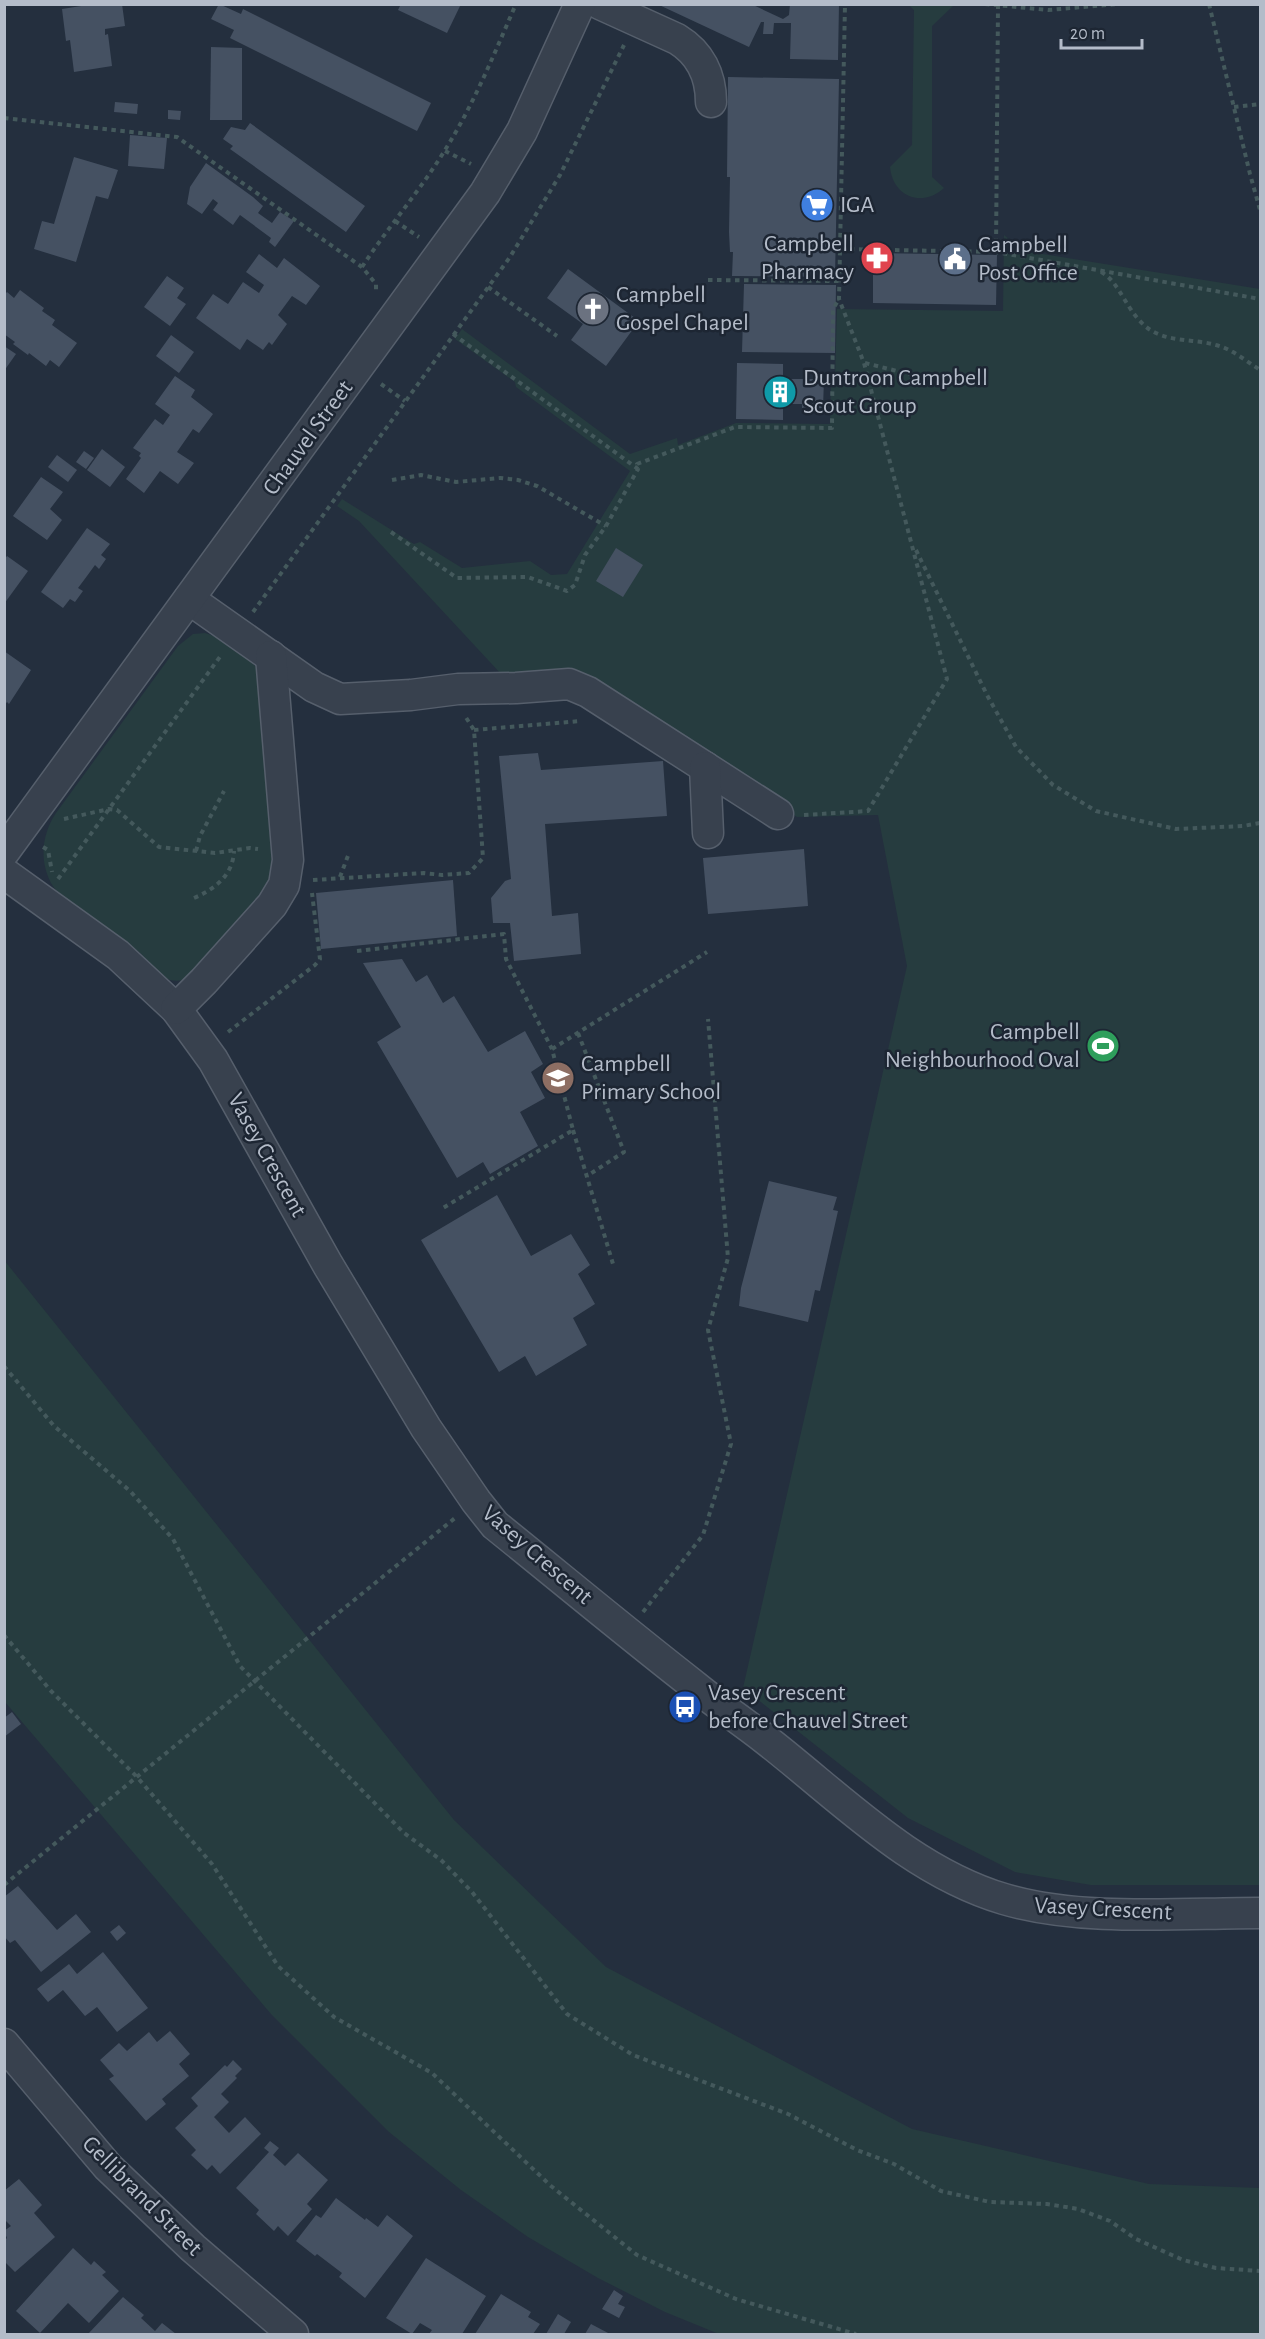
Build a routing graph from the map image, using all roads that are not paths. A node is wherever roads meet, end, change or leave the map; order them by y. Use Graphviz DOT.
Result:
graph roads {
  1 [pos="580,4"];
  2 [pos="600,4"];
  3 [pos="711,102"];
  4 [pos="189,600"];
  5 [pos="271,656"];
  6 [pos="705,767"];
  7 [pos="778,814"];
  8 [pos="708,833"];
  9 [pos="12,842"];
  10 [pos="4,873"];
  11 [pos="176,1009"];
  12 [pos="1260,1913"];
  13 [pos="4,2044"];
  14 [pos="293,2334"];
  1 -- 4 [label="street, Chauvel Street"];
  2 -- 3 [label="street"];
  4 -- 5 [label="street"];
  4 -- 9 [label="street, Chauvel Street"];
  5 -- 6 [label="street"];
  5 -- 11 [label="street"];
  6 -- 7 [label="street"];
  6 -- 8 [label="street"];
  10 -- 11 [label="street, Vasey Crescent"];
  11 -- 12 [label="street, Vasey Crescent"];
  13 -- 14 [label="street, Gellibrand Street"];
}
